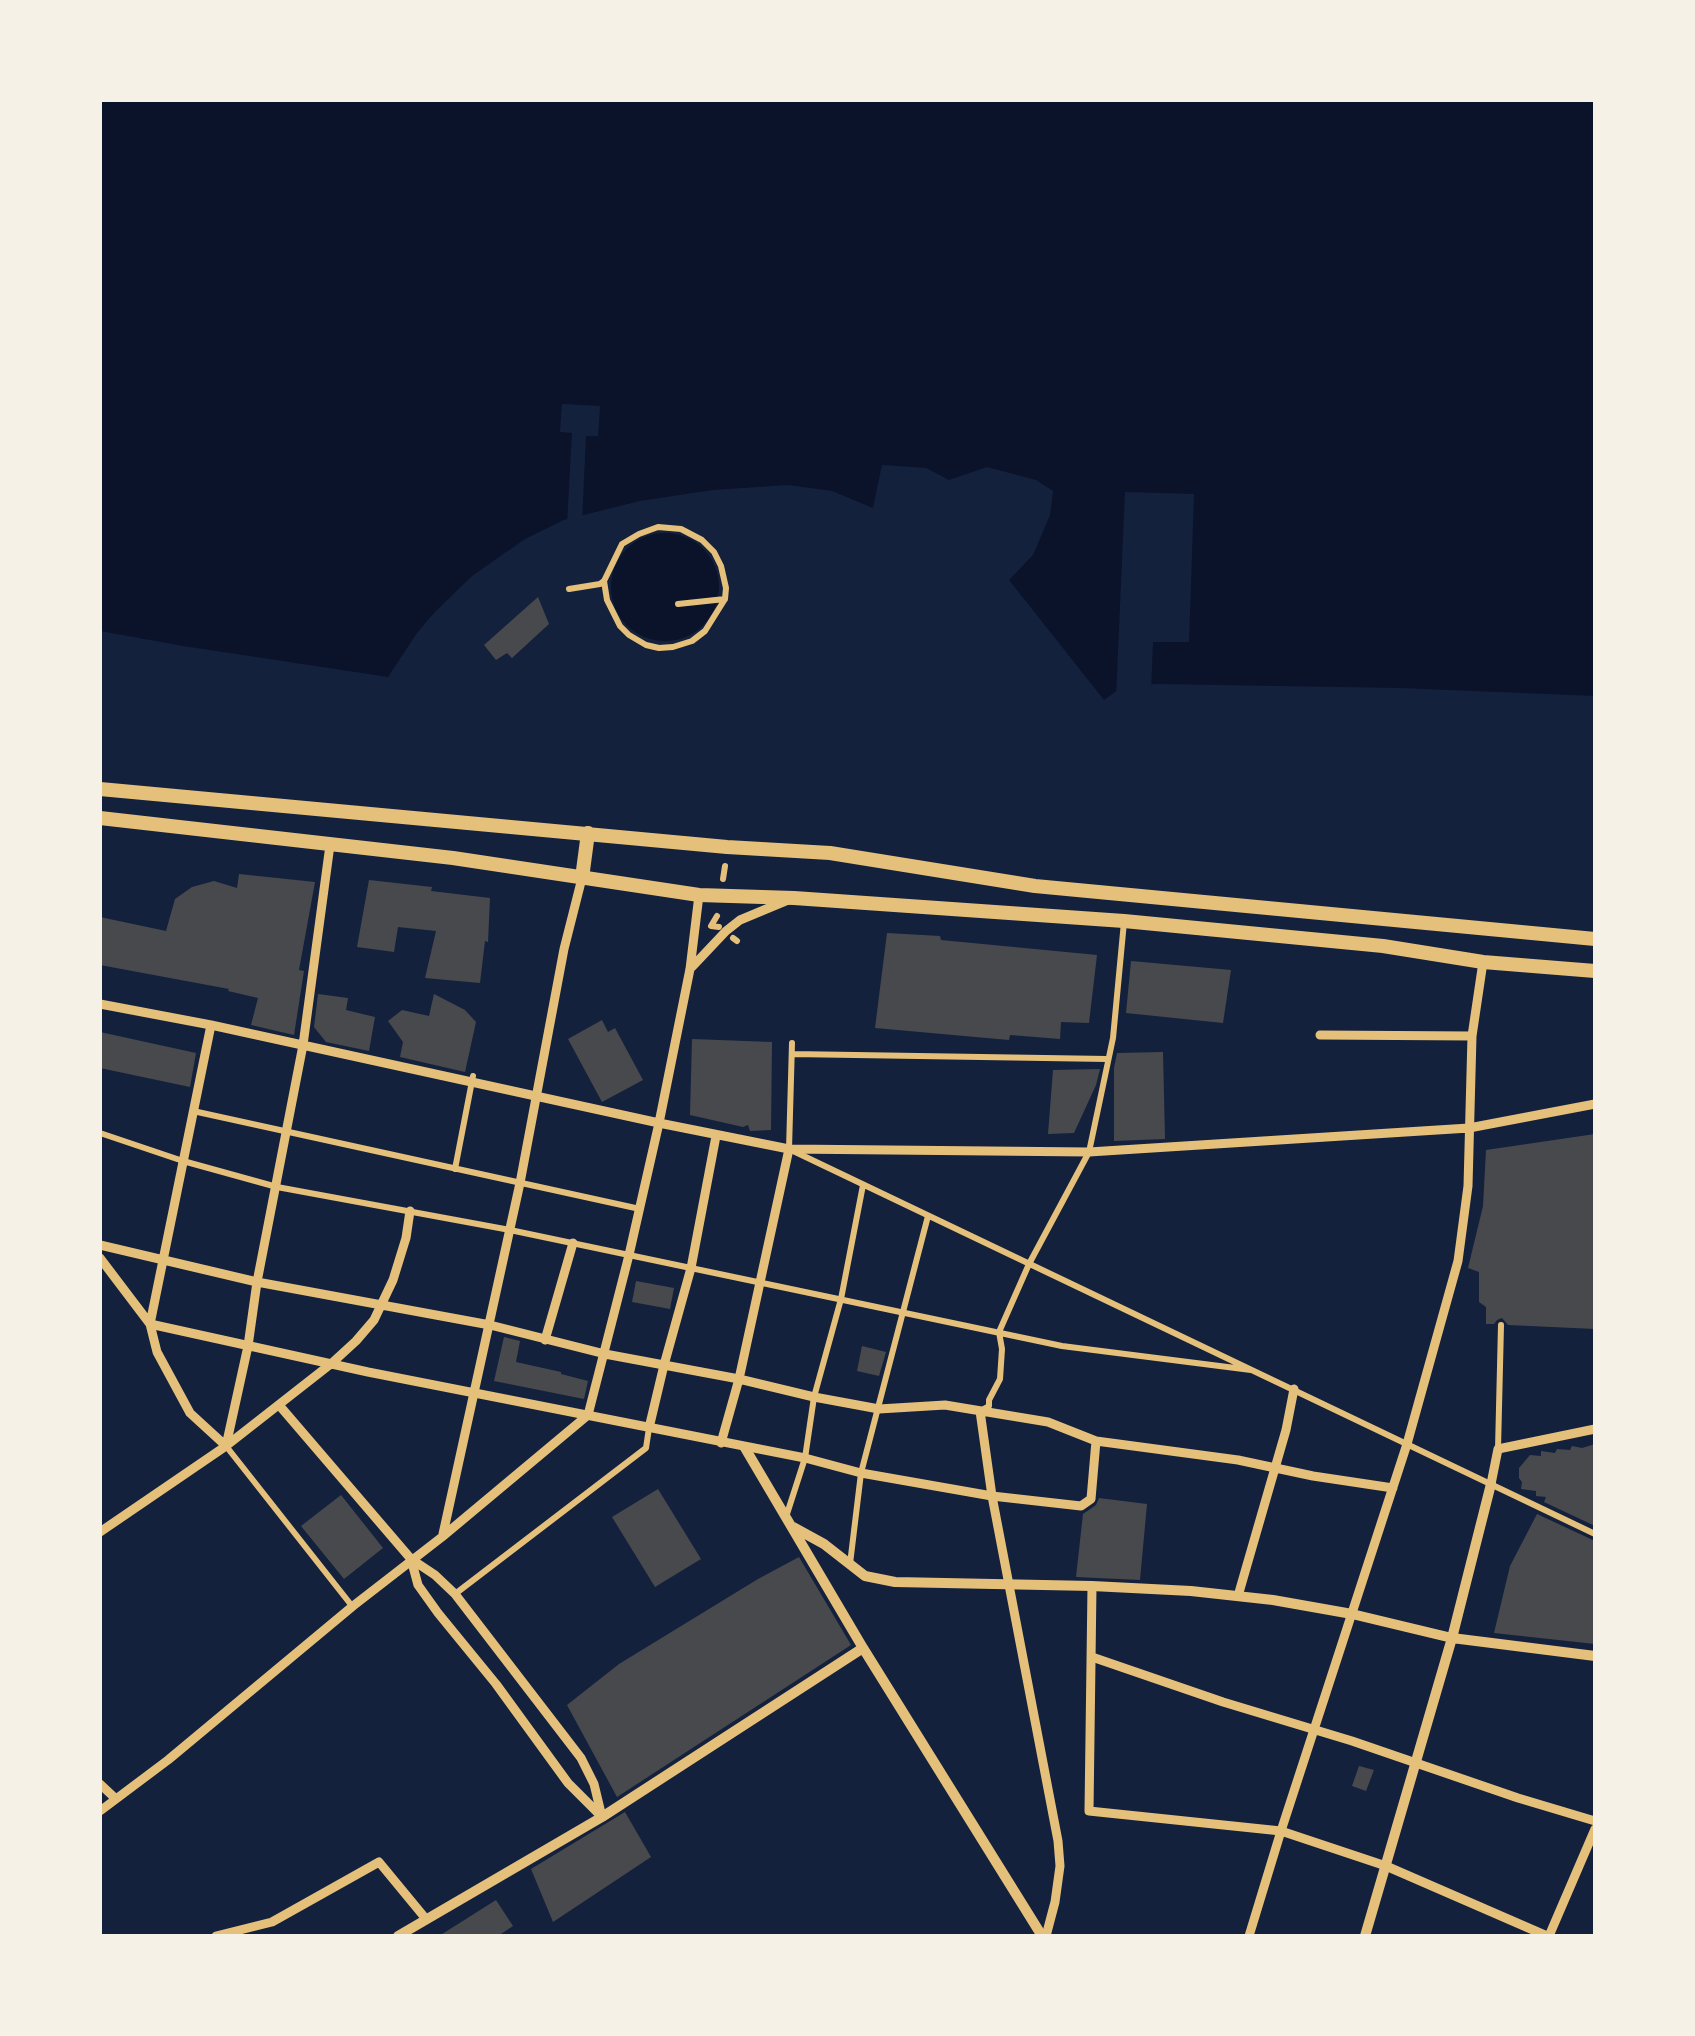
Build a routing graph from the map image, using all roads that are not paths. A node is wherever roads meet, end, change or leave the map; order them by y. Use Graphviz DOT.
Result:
graph roads {
  1 [pos="604,580"];
  2 [pos="568,589"];
  3 [pos="722,598"];
  4 [pos="678,604"];
  5 [pos="100,790"];
  6 [pos="100,818"];
  7 [pos="588,833"];
  8 [pos="330,845"];
  9 [pos="724,866"];
  10 [pos="582,878"];
  11 [pos="723,878"];
  12 [pos="699,896"];
  13 [pos="794,898"];
  14 [pos="717,916"];
  15 [pos="1124,921"];
  16 [pos="720,927"];
  17 [pos="1595,939"];
  18 [pos="1482,962"];
  19 [pos="690,969"];
  20 [pos="1595,971"];
  21 [pos="102,1004"];
  22 [pos="100,1017"];
  23 [pos="212,1024"];
  24 [pos="1320,1035"];
  25 [pos="1472,1036"];
  26 [pos="792,1043"];
  27 [pos="304,1045"];
  28 [pos="792,1054"];
  29 [pos="1108,1059"];
  30 [pos="473,1078"];
  31 [pos="537,1097"];
  32 [pos="1595,1104"];
  33 [pos="194,1112"];
  34 [pos="659,1123"];
  35 [pos="1470,1128"];
  36 [pos="286,1132"];
  37 [pos="100,1133"];
  38 [pos="716,1136"];
  39 [pos="789,1149"];
  40 [pos="1088,1152"];
  41 [pos="183,1161"];
  42 [pos="455,1169"];
  43 [pos="520,1183"];
  44 [pos="863,1185"];
  45 [pos="277,1188"];
  46 [pos="640,1209"];
  47 [pos="410,1210"];
  48 [pos="928,1216"];
  49 [pos="510,1230"];
  50 [pos="573,1244"];
  51 [pos="100,1245"];
  52 [pos="630,1255"];
  53 [pos="100,1258"];
  54 [pos="162,1260"];
  55 [pos="1029,1264"];
  56 [pos="691,1268"];
  57 [pos="258,1282"];
  58 [pos="760,1283"];
  59 [pos="841,1299"];
  60 [pos="381,1305"];
  61 [pos="904,1312"];
  62 [pos="150,1324"];
  63 [pos="1502,1324"];
  64 [pos="490,1326"];
  65 [pos="999,1332"];
  66 [pos="545,1340"];
  67 [pos="248,1346"];
  68 [pos="606,1354"];
  69 [pos="332,1363"];
  70 [pos="664,1365"];
  71 [pos="1251,1370"];
  72 [pos="739,1379"];
  73 [pos="1294,1390"];
  74 [pos="474,1393"];
  75 [pos="814,1397"];
  76 [pos="279,1405"];
  77 [pos="879,1409"];
  78 [pos="980,1411"];
  79 [pos="588,1414"];
  80 [pos="650,1428"];
  81 [pos="1595,1428"];
  82 [pos="1096,1441"];
  83 [pos="721,1443"];
  84 [pos="1407,1444"];
  85 [pos="226,1446"];
  86 [pos="745,1448"];
  87 [pos="1498,1450"];
  88 [pos="805,1458"];
  89 [pos="1275,1467"];
  90 [pos="861,1474"];
  91 [pos="1490,1484"];
  92 [pos="1392,1488"];
  93 [pos="992,1496"];
  94 [pos="789,1522"];
  95 [pos="101,1530"];
  96 [pos="1595,1534"];
  97 [pos="442,1536"];
  98 [pos="411,1559"];
  99 [pos="850,1564"];
  100 [pos="1008,1585"];
  101 [pos="1092,1586"];
  102 [pos="455,1594"];
  103 [pos="1238,1596"];
  104 [pos="352,1606"];
  105 [pos="1352,1614"];
  106 [pos="1452,1638"];
  107 [pos="863,1648"];
  108 [pos="1595,1656"];
  109 [pos="1092,1657"];
  110 [pos="1314,1729"];
  111 [pos="1416,1763"];
  112 [pos="100,1784"];
  113 [pos="100,1796"];
  114 [pos="116,1799"];
  115 [pos="100,1811"];
  116 [pos="602,1817"];
  117 [pos="1595,1821"];
  118 [pos="1595,1829"];
  119 [pos="1281,1832"];
  120 [pos="1386,1866"];
  121 [pos="426,1919"];
  122 [pos="216,1936"];
  123 [pos="399,1936"];
  124 [pos="1044,1936"];
  125 [pos="1249,1936"];
  126 [pos="1365,1936"];
  127 [pos="1548,1936"];
  1 -- 2 [label="street"];
  1 -- 3 [label="street"];
  1 -- 3 [label="street"];
  3 -- 4 [label="street"];
  5 -- 7 [label="highway"];
  6 -- 8 [label="highway"];
  7 -- 10 [label="highway"];
  7 -- 17 [label="highway"];
  8 -- 10 [label="highway"];
  8 -- 27 [label="street"];
  9 -- 11 [label="street"];
  10 -- 12 [label="highway"];
  10 -- 31 [label="street"];
  12 -- 13 [label="highway"];
  12 -- 19 [label="street"];
  13 -- 15 [label="highway"];
  13 -- 19 [label="street"];
  14 -- 16 [label="street"];
  15 -- 18 [label="highway"];
  15 -- 29 [label="street"];
  18 -- 20 [label="highway"];
  18 -- 25 [label="street"];
  19 -- 34 [label="street"];
  21 -- 22 [label="street"];
  21 -- 23 [label="street"];
  23 -- 27 [label="street"];
  23 -- 33 [label="street"];
  24 -- 25 [label="street"];
  25 -- 35 [label="street"];
  26 -- 28 [label="street"];
  27 -- 30 [label="street"];
  27 -- 36 [label="street"];
  28 -- 29 [label="street"];
  28 -- 39 [label="street"];
  29 -- 40 [label="street"];
  30 -- 31 [label="street"];
  30 -- 42 [label="street"];
  31 -- 34 [label="street"];
  31 -- 43 [label="street"];
  32 -- 35 [label="street"];
  33 -- 36 [label="street"];
  33 -- 41 [label="street"];
  34 -- 38 [label="street"];
  34 -- 46 [label="street"];
  35 -- 40 [label="street"];
  35 -- 84 [label="street"];
  36 -- 42 [label="street"];
  36 -- 45 [label="street"];
  37 -- 41 [label="street"];
  38 -- 39 [label="street"];
  38 -- 56 [label="street"];
  39 -- 40 [label="street"];
  39 -- 44 [label="street"];
  39 -- 58 [label="street"];
  40 -- 55 [label="street"];
  41 -- 45 [label="street"];
  41 -- 54 [label="street"];
  42 -- 43 [label="street"];
  43 -- 46 [label="street"];
  43 -- 49 [label="street"];
  44 -- 48 [label="street"];
  44 -- 59 [label="street"];
  45 -- 47 [label="street"];
  45 -- 57 [label="street"];
  46 -- 52 [label="street"];
  47 -- 49 [label="street"];
  47 -- 60 [label="street"];
  48 -- 55 [label="street"];
  48 -- 61 [label="street"];
  49 -- 50 [label="street"];
  49 -- 64 [label="street"];
  50 -- 52 [label="street"];
  50 -- 66 [label="street"];
  51 -- 54 [label="street"];
  52 -- 56 [label="street"];
  52 -- 68 [label="street"];
  53 -- 62 [label="street"];
  54 -- 57 [label="street"];
  54 -- 62 [label="street"];
  55 -- 65 [label="street"];
  55 -- 71 [label="street"];
  56 -- 58 [label="street"];
  56 -- 70 [label="street"];
  57 -- 60 [label="street"];
  57 -- 67 [label="street"];
  58 -- 59 [label="street"];
  58 -- 72 [label="street"];
  59 -- 61 [label="street"];
  59 -- 75 [label="street"];
  60 -- 64 [label="street"];
  60 -- 69 [label="street"];
  61 -- 65 [label="street"];
  61 -- 77 [label="street"];
  62 -- 67 [label="street"];
  62 -- 85 [label="street"];
  63 -- 87 [label="street"];
  64 -- 66 [label="street"];
  64 -- 74 [label="street"];
  65 -- 71 [label="street"];
  65 -- 78 [label="street"];
  66 -- 68 [label="street"];
  67 -- 69 [label="street"];
  67 -- 85 [label="street"];
  68 -- 70 [label="street"];
  68 -- 79 [label="street"];
  69 -- 74 [label="street"];
  69 -- 76 [label="street"];
  70 -- 72 [label="street"];
  70 -- 80 [label="street"];
  71 -- 73 [label="street"];
  72 -- 75 [label="street"];
  72 -- 83 [label="street"];
  73 -- 84 [label="street"];
  73 -- 89 [label="street"];
  74 -- 79 [label="street"];
  74 -- 97 [label="street"];
  75 -- 77 [label="street"];
  75 -- 88 [label="street"];
  76 -- 85 [label="street"];
  76 -- 98 [label="street"];
  77 -- 78 [label="street"];
  77 -- 90 [label="street"];
  78 -- 82 [label="street"];
  78 -- 93 [label="street"];
  79 -- 80 [label="street"];
  79 -- 97 [label="street"];
  80 -- 83 [label="street"];
  80 -- 102 [label="street"];
  81 -- 87 [label="street"];
  82 -- 89 [label="street"];
  82 -- 93 [label="street"];
  83 -- 86 [label="street"];
  84 -- 91 [label="street"];
  84 -- 92 [label="street"];
  85 -- 95 [label="street"];
  85 -- 104 [label="street"];
  86 -- 88 [label="street"];
  86 -- 94 [label="street"];
  87 -- 91 [label="street"];
  88 -- 90 [label="street"];
  88 -- 94 [label="street"];
  89 -- 92 [label="street"];
  89 -- 103 [label="street"];
  90 -- 93 [label="street"];
  90 -- 99 [label="street"];
  91 -- 96 [label="street"];
  91 -- 106 [label="street"];
  92 -- 105 [label="street"];
  93 -- 100 [label="street"];
  94 -- 99 [label="street"];
  94 -- 107 [label="street"];
  97 -- 98 [label="street"];
  98 -- 102 [label="street"];
  98 -- 104 [label="street"];
  98 -- 116 [label="street"];
  99 -- 100 [label="street"];
  100 -- 101 [label="street"];
  100 -- 124 [label="street"];
  101 -- 103 [label="street"];
  101 -- 109 [label="street"];
  102 -- 116 [label="street"];
  103 -- 105 [label="street"];
  104 -- 114 [label="street"];
  105 -- 106 [label="street"];
  105 -- 110 [label="street"];
  106 -- 108 [label="street"];
  106 -- 111 [label="street"];
  107 -- 116 [label="street"];
  107 -- 124 [label="street"];
  109 -- 110 [label="street"];
  109 -- 119 [label="street"];
  110 -- 111 [label="street"];
  110 -- 119 [label="street"];
  111 -- 117 [label="street"];
  111 -- 120 [label="street"];
  112 -- 114 [label="street"];
  113 -- 114 [label="street"];
  114 -- 115 [label="street"];
  116 -- 121 [label="street"];
  118 -- 127 [label="street"];
  119 -- 120 [label="street"];
  119 -- 125 [label="street"];
  120 -- 126 [label="street"];
  120 -- 127 [label="street"];
  121 -- 122 [label="street"];
  121 -- 123 [label="street"];
}
